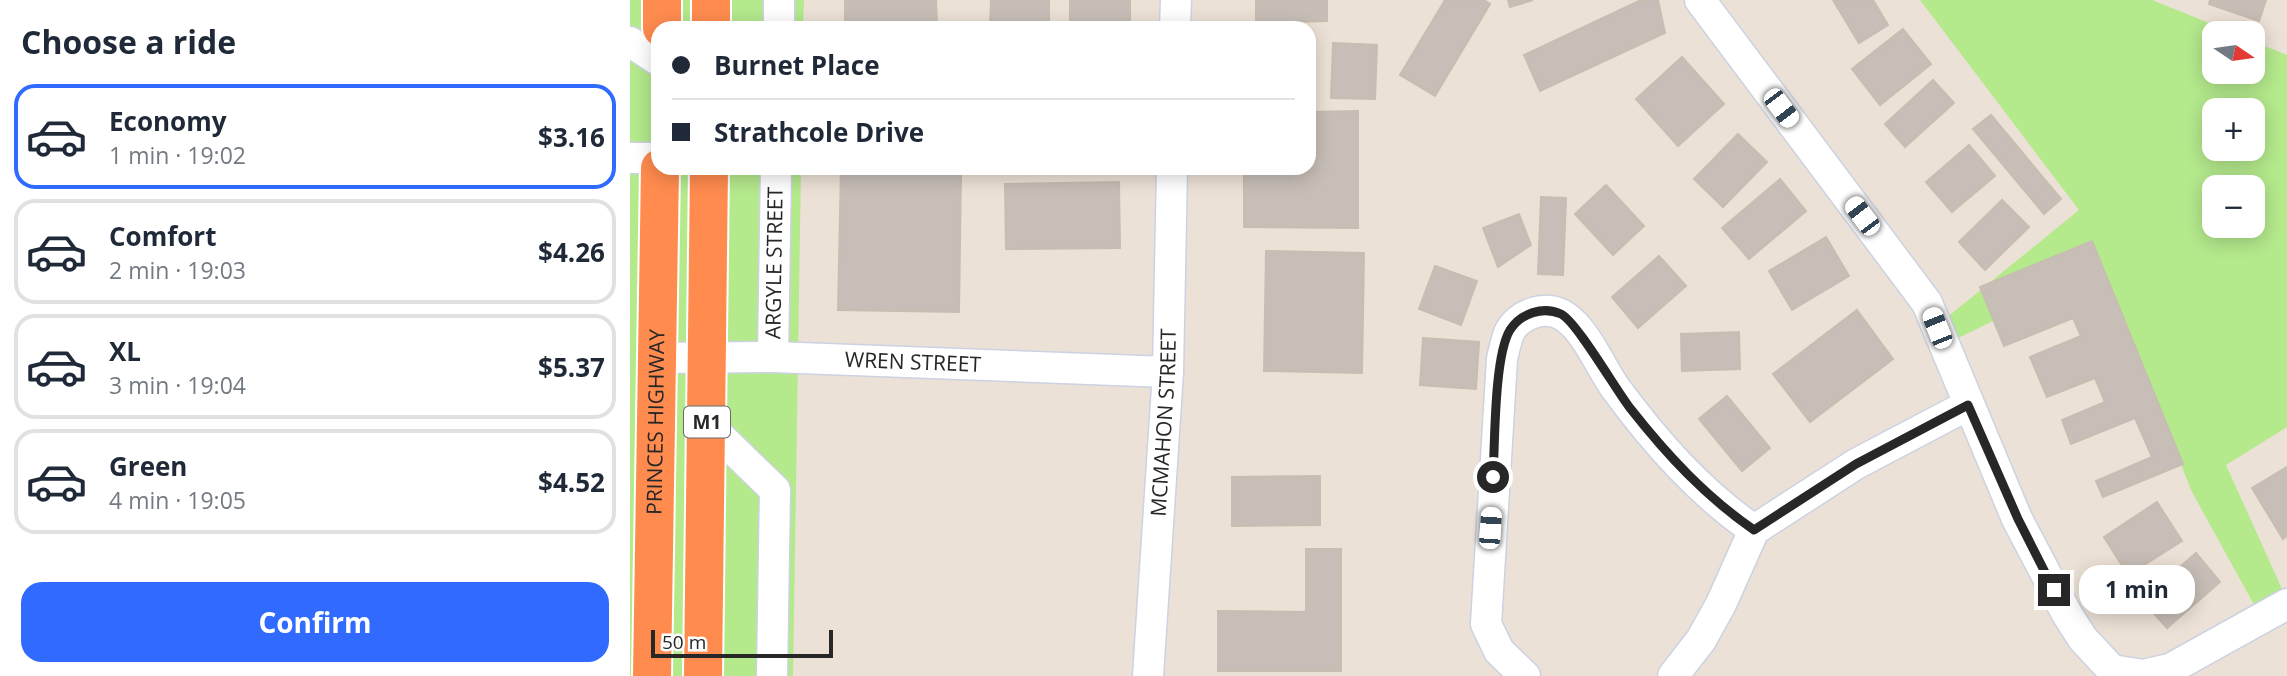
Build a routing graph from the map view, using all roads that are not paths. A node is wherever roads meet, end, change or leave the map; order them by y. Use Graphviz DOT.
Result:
graph roads {
  1 [pos="662,0"];
  2 [pos="779,0"];
  3 [pos="1176,0"];
  4 [pos="1700,0"];
  5 [pos="662,21"];
  6 [pos="779,21"];
  7 [pos="1175,21"];
  8 [pos="630,42"];
  9 [pos="651,56"];
  10 [pos="630,158"];
  11 [pos="651,158"];
  12 [pos="660,175"];
  13 [pos="709,175"];
  14 [pos="776,175"];
  15 [pos="1172,175"];
  16 [pos="657,358"];
  17 [pos="707,358"];
  18 [pos="773,358"];
  19 [pos="1168,372"];
  20 [pos="1968,405"];
  21 [pos="707,424"];
  22 [pos="1754,530"];
  23 [pos="2287,604"];
  24 [pos="2110,673"];
  25 [pos="652,676"];
  26 [pos="702,676"];
  27 [pos="772,676"];
  28 [pos="1148,676"];
  29 [pos="1525,676"];
  30 [pos="1673,676"];
  1 -- 5 [label="highway"];
  2 -- 6 [label="street"];
  3 -- 7 [label="street"];
  4 -- 20 [label="street"];
  8 -- 9 [label="street"];
  10 -- 11 [label="street"];
  12 -- 16 [label="highway, PRINCES HIGHWAY / M1"];
  13 -- 17 [label="highway, M1"];
  14 -- 18 [label="street, ARGYLE STREET"];
  15 -- 19 [label="street, MCMAHON STREET"];
  16 -- 17 [label="street, WREN STREET"];
  16 -- 25 [label="highway, PRINCES HIGHWAY / M1"];
  17 -- 18 [label="street, WREN STREET"];
  17 -- 21 [label="highway, M1"];
  18 -- 19 [label="street, WREN STREET"];
  19 -- 28 [label="street, MCMAHON STREET"];
  20 -- 22 [label="street"];
  20 -- 24 [label="street"];
  21 -- 26 [label="highway, M1"];
  21 -- 27 [label="street"];
  22 -- 29 [label="street"];
  22 -- 30 [label="street"];
  23 -- 24 [label="street"];
}
